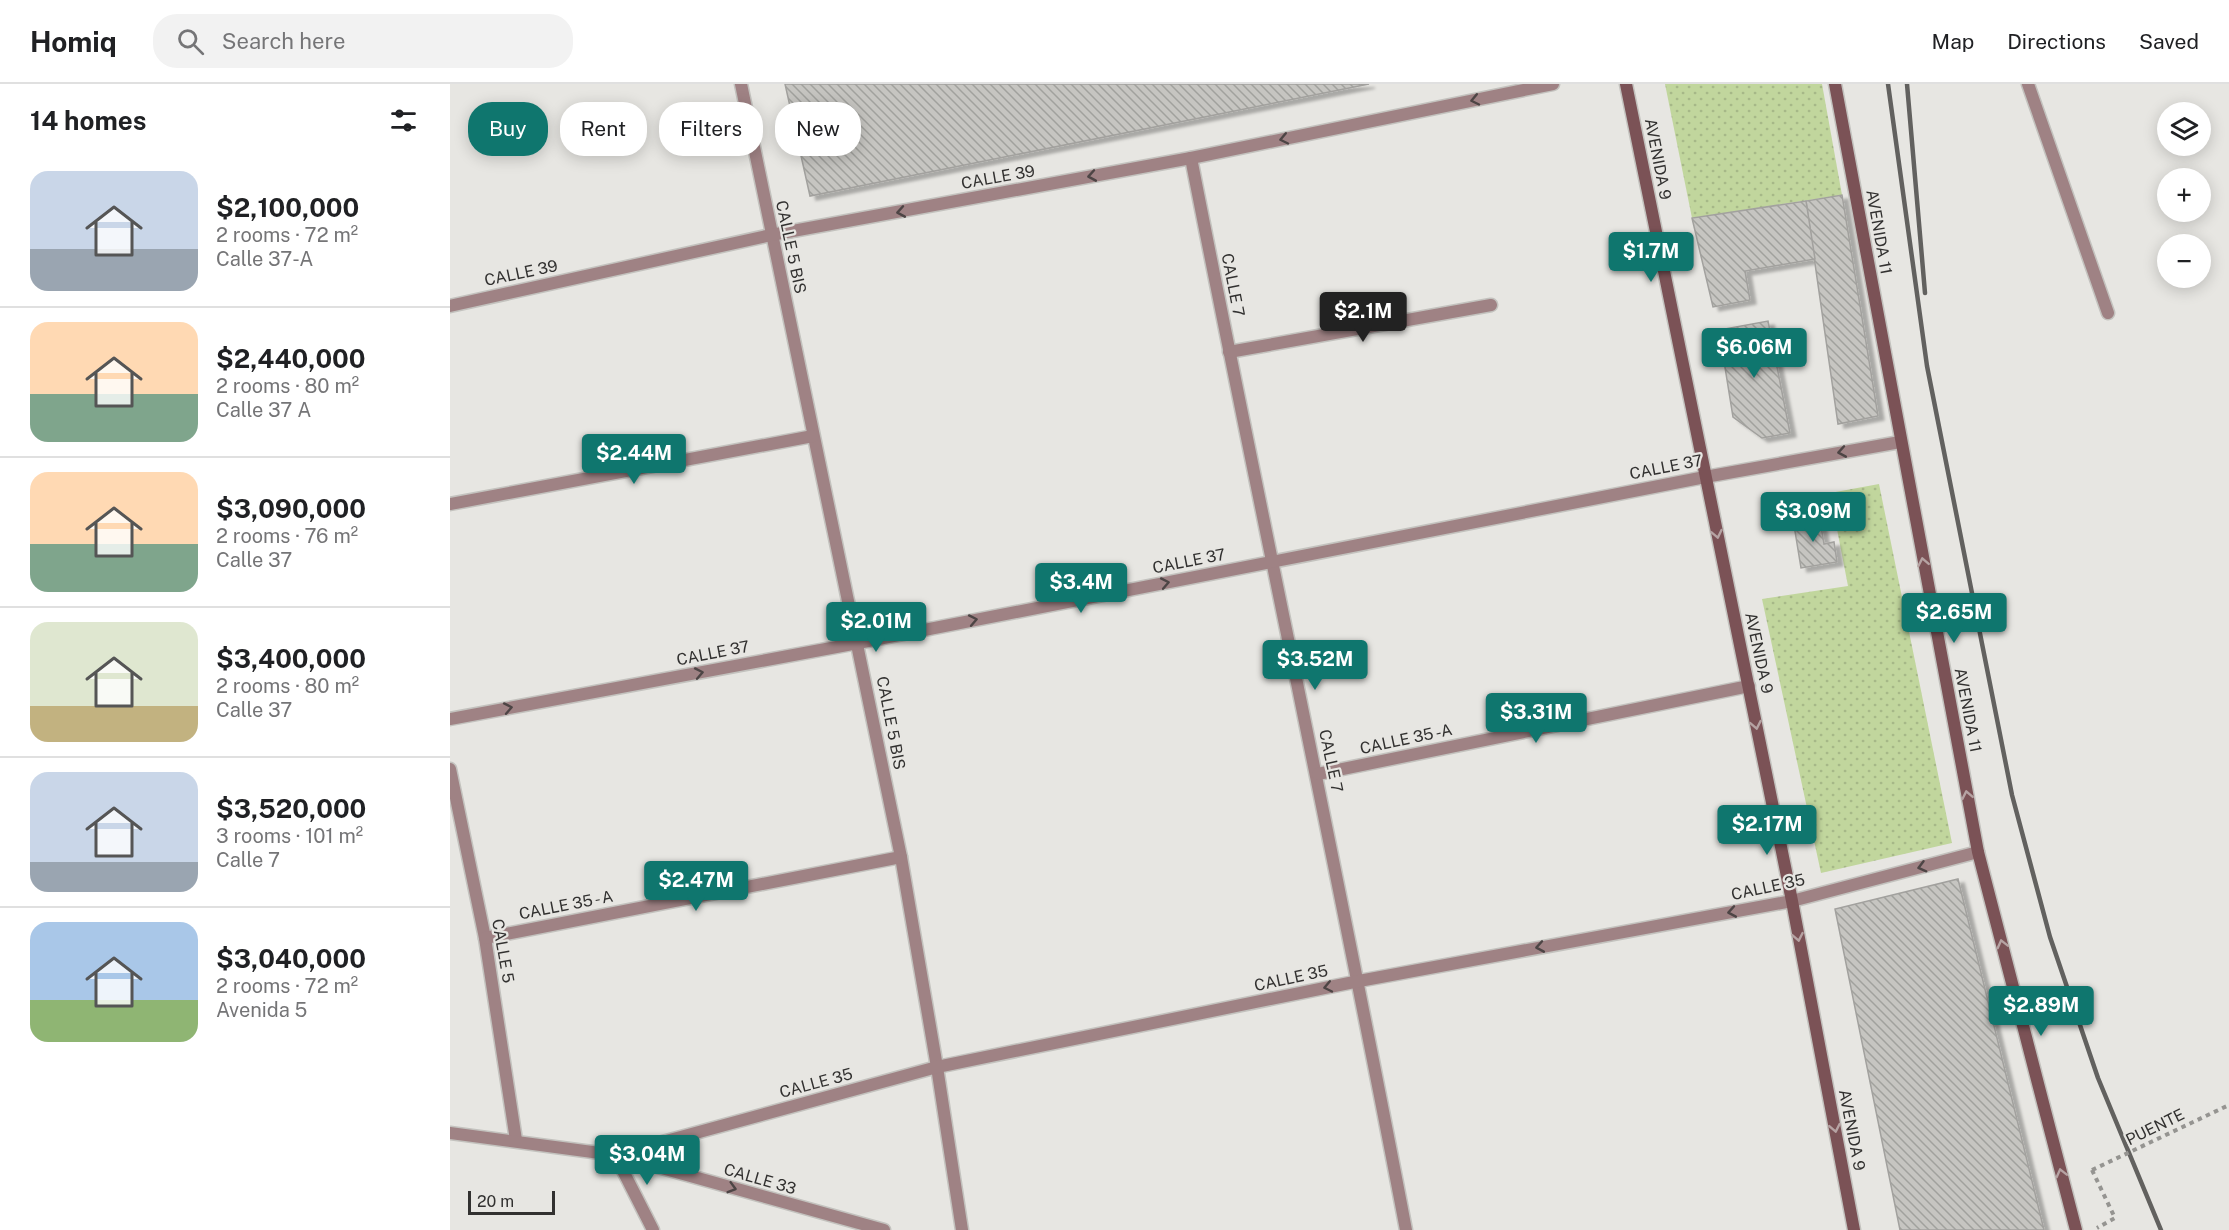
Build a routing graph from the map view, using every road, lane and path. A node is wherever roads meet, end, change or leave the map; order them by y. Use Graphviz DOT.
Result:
graph roads {
  1 [pos="741,84"];
  2 [pos="1553,84"];
  3 [pos="1626,84"];
  4 [pos="1835,84"];
  5 [pos="2028,84"];
  6 [pos="1191,158"];
  7 [pos="771,236"];
  8 [pos="1491,304"];
  9 [pos="450,306"];
  10 [pos="2108,313"];
  11 [pos="1229,352"];
  12 [pos="813,436"];
  13 [pos="1900,442"];
  14 [pos="1705,477"];
  15 [pos="450,504"];
  16 [pos="1271,562"];
  17 [pos="858,643"];
  18 [pos="1749,686"];
  19 [pos="450,719"];
  20 [pos="450,769"];
  21 [pos="1318,774"];
  22 [pos="1978,852"];
  23 [pos="901,857"];
  24 [pos="1792,901"];
  25 [pos="485,938"];
  26 [pos="1359,981"];
  27 [pos="937,1067"];
  28 [pos="2229,1105"];
  29 [pos="450,1133"];
  30 [pos="516,1140"];
  31 [pos="615,1155"];
  32 [pos="653,1230"];
  33 [pos="884,1230"];
  34 [pos="962,1230"];
  35 [pos="1406,1230"];
  36 [pos="1854,1230"];
  37 [pos="2076,1230"];
  38 [pos="2093,1230"];
  1 -- 7 [label="street, CALLE 5 BIS"];
  2 -- 6 [label="street, CALLE 39, one-way"];
  3 -- 14 [label="main road, AVENIDA 9"];
  4 -- 13 [label="main road, AVENIDA 11"];
  5 -- 10 [label="street"];
  6 -- 7 [label="street, CALLE 39, one-way"];
  6 -- 11 [label="street, CALLE 7"];
  7 -- 9 [label="street, CALLE 39"];
  7 -- 12 [label="street, CALLE 5 BIS"];
  8 -- 11 [label="street"];
  11 -- 16 [label="street, CALLE 7"];
  12 -- 15 [label="street"];
  12 -- 17 [label="street, CALLE 5 BIS"];
  13 -- 14 [label="street, CALLE 37, one-way"];
  22 -- 13 [label="main road, AVENIDA 11, one-way"];
  14 -- 16 [label="street, CALLE 37"];
  14 -- 18 [label="main road, AVENIDA 9, one-way"];
  17 -- 16 [label="street, CALLE 37, one-way"];
  16 -- 21 [label="street, CALLE 7"];
  19 -- 17 [label="street, CALLE 37, one-way"];
  17 -- 23 [label="street, CALLE 5 BIS"];
  18 -- 21 [label="street, CALLE 35 -A"];
  18 -- 24 [label="main road, AVENIDA 9, one-way"];
  20 -- 25 [label="street, CALLE 5"];
  21 -- 26 [label="street, CALLE 7"];
  22 -- 24 [label="street, CALLE 35, one-way"];
  37 -- 22 [label="main road, AVENIDA 11, one-way"];
  23 -- 25 [label="street, CALLE 35 - A"];
  23 -- 27 [label="street, CALLE 5 BIS"];
  24 -- 26 [label="street, CALLE 35, one-way"];
  24 -- 36 [label="main road, AVENIDA 9, one-way"];
  25 -- 30 [label="street, CALLE 5"];
  26 -- 27 [label="street, CALLE 35, one-way"];
  26 -- 35 [label="street, CALLE 7"];
  27 -- 31 [label="street, CALLE 35"];
  27 -- 34 [label="street, CALLE 5 BIS"];
  28 -- 38 [label="path, PUENTE, bridge"];
  29 -- 30 [label="street, CALLE 33"];
  30 -- 31 [label="street, CALLE 33"];
  31 -- 32 [label="street"];
  31 -- 33 [label="street, CALLE 33, one-way"];
}
